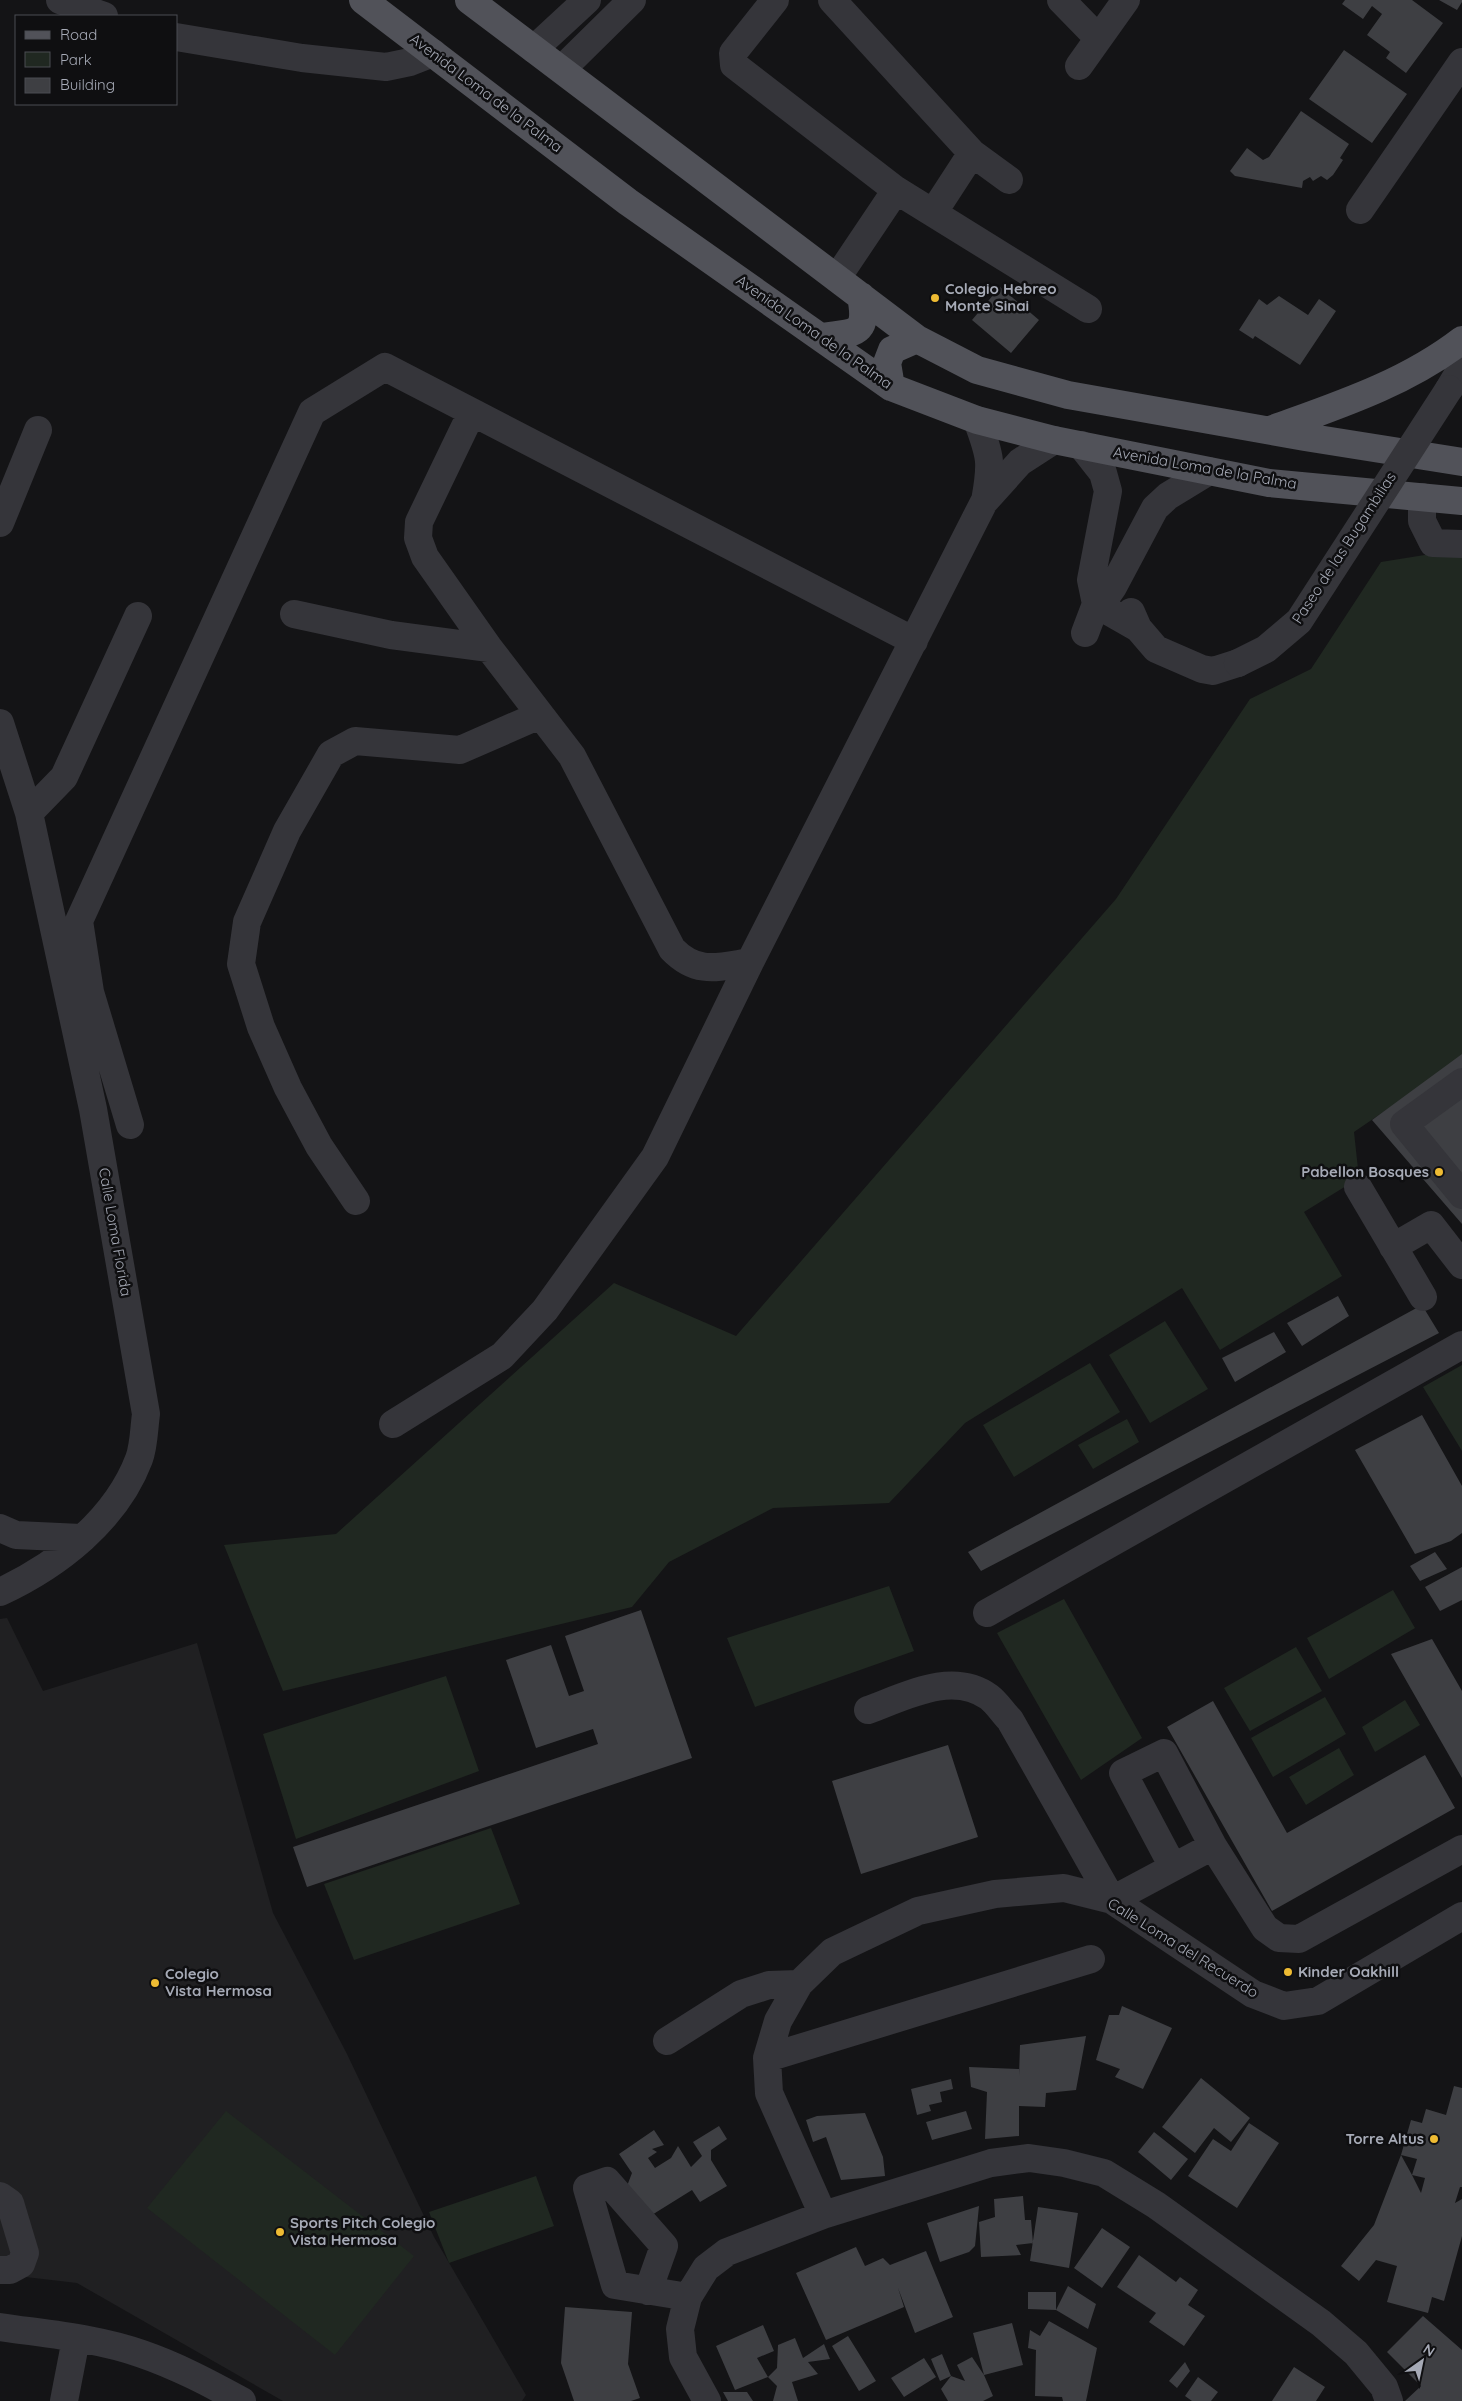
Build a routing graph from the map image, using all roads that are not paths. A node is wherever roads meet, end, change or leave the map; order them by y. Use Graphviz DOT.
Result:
graph roads {
  1 [pos="60,0"];
  2 [pos="363,0"];
  3 [pos="469,0"];
  4 [pos="586,0"];
  5 [pos="775,0"];
  6 [pos="832,0"];
  7 [pos="1061,0"];
  8 [pos="1126,0"];
  9 [pos="629,2"];
  10 [pos="101,15"];
  11 [pos="178,37"];
  12 [pos="1098,38"];
  13 [pos="534,49"];
  14 [pos="433,53"];
  15 [pos="1462,62"];
  16 [pos="1079,66"];
  17 [pos="562,69"];
  18 [pos="972,153"];
  19 [pos="1010,180"];
  20 [pos="896,190"];
  21 [pos="1360,210"];
  22 [pos="933,213"];
  23 [pos="837,278"];
  24 [pos="861,296"];
  25 [pos="1088,309"];
  26 [pos="821,337"];
  27 [pos="918,340"];
  28 [pos="1462,340"];
  29 [pos="1456,378"];
  30 [pos="891,386"];
  31 [pos="471,414"];
  32 [pos="977,420"];
  33 [pos="38,430"];
  34 [pos="1269,431"];
  35 [pos="1054,440"];
  36 [pos="1081,445"];
  37 [pos="1462,462"];
  38 [pos="1209,471"];
  39 [pos="1422,497"];
  40 [pos="1462,501"];
  41 [pos="984,502"];
  42 [pos="0,524"];
  43 [pos="1462,544"];
  44 [pos="1125,565"];
  45 [pos="1096,604"];
  46 [pos="294,614"];
  47 [pos="138,616"];
  48 [pos="1138,628"];
  49 [pos="1085,632"];
  50 [pos="914,641"];
  51 [pos="489,648"];
  52 [pos="540,715"];
  53 [pos="0,723"];
  54 [pos="29,813"];
  55 [pos="750,962"];
  56 [pos="1453,1089"];
  57 [pos="130,1125"];
  58 [pos="1358,1188"];
  59 [pos="1462,1195"];
  60 [pos="356,1202"];
  61 [pos="1393,1248"];
  62 [pos="1462,1265"];
  63 [pos="1424,1297"];
  64 [pos="1462,1345"];
  65 [pos="393,1424"];
  66 [pos="0,1528"];
  67 [pos="81,1538"];
  68 [pos="0,1592"];
  69 [pos="987,1613"];
  70 [pos="868,1710"];
  71 [pos="1213,1846"];
  72 [pos="1462,1848"];
  73 [pos="1173,1867"];
  74 [pos="1112,1900"];
  75 [pos="1462,1916"];
  76 [pos="1091,1959"];
  77 [pos="799,1984"];
  78 [pos="667,2041"];
  79 [pos="767,2058"];
  80 [pos="0,2196"];
  81 [pos="824,2215"];
  82 [pos="0,2270"];
  83 [pos="648,2290"];
  84 [pos="688,2297"];
  85 [pos="0,2327"];
  86 [pos="76,2339"];
  87 [pos="64,2401"];
  88 [pos="242,2401"];
  89 [pos="707,2401"];
  90 [pos="1389,2401"];
  1 -- 10 [label="street"];
  2 -- 14 [label="main road, Avenida Loma de la Palma"];
  3 -- 13 [label="main road"];
  4 -- 13 [label="street"];
  5 -- 20 [label="street"];
  6 -- 18 [label="street"];
  7 -- 12 [label="street"];
  8 -- 12 [label="street"];
  9 -- 17 [label="street"];
  11 -- 14 [label="street"];
  12 -- 16 [label="street"];
  13 -- 17 [label="main road"];
  14 -- 26 [label="main road, Avenida Loma de la Palma"];
  15 -- 21 [label="street"];
  17 -- 23 [label="main road"];
  18 -- 19 [label="street"];
  18 -- 22 [label="street"];
  20 -- 22 [label="street"];
  20 -- 23 [label="street"];
  22 -- 25 [label="street"];
  23 -- 24 [label="main road"];
  24 -- 26 [label="main road"];
  24 -- 27 [label="main road"];
  26 -- 30 [label="main road, Avenida Loma de la Palma"];
  27 -- 30 [label="main road"];
  27 -- 34 [label="main road"];
  28 -- 34 [label="main road"];
  29 -- 48 [label="street, Paseo de las Bugambilias, bridge"];
  30 -- 32 [label="main road, Avenida Loma de la Palma"];
  31 -- 50 [label="street"];
  31 -- 51 [label="street"];
  31 -- 57 [label="street"];
  32 -- 35 [label="main road, Avenida Loma de la Palma"];
  32 -- 41 [label="street"];
  33 -- 42 [label="street"];
  34 -- 37 [label="main road"];
  35 -- 36 [label="main road, Avenida Loma de la Palma"];
  35 -- 41 [label="street"];
  36 -- 38 [label="main road, Avenida Loma de la Palma"];
  36 -- 45 [label="street"];
  38 -- 39 [label="main road, Avenida Loma de la Palma"];
  38 -- 44 [label="street"];
  39 -- 40 [label="main road, Avenida Loma de la Palma"];
  39 -- 43 [label="street"];
  41 -- 50 [label="street"];
  44 -- 45 [label="street"];
  44 -- 48 [label="street, Paseo de las Bugambilias"];
  45 -- 48 [label="street, Paseo de las Bugambilias"];
  45 -- 49 [label="street"];
  46 -- 51 [label="street"];
  47 -- 54 [label="street"];
  50 -- 55 [label="street"];
  51 -- 52 [label="street"];
  52 -- 55 [label="street"];
  52 -- 60 [label="street"];
  53 -- 54 [label="street, Calle Loma Florida"];
  54 -- 67 [label="street, Calle Loma Florida"];
  55 -- 65 [label="street"];
  56 -- 59 [label="street"];
  58 -- 61 [label="street"];
  61 -- 62 [label="street"];
  61 -- 63 [label="street"];
  64 -- 69 [label="street"];
  66 -- 67 [label="street"];
  67 -- 68 [label="street, Calle Loma Florida"];
  70 -- 74 [label="street"];
  71 -- 72 [label="street"];
  71 -- 73 [label="street"];
  71 -- 73 [label="street"];
  73 -- 74 [label="street"];
  74 -- 75 [label="street, Calle Loma del Recuerdo"];
  74 -- 77 [label="street, Calle Loma del Recuerdo"];
  76 -- 79 [label="street"];
  77 -- 78 [label="street"];
  77 -- 79 [label="street, Calle Loma del Recuerdo"];
  79 -- 81 [label="street, Calle Loma del Recuerdo"];
  80 -- 82 [label="street"];
  81 -- 84 [label="street"];
  81 -- 90 [label="street"];
  83 -- 84 [label="street"];
  84 -- 89 [label="street"];
  85 -- 86 [label="street"];
  86 -- 87 [label="street"];
  86 -- 88 [label="street"];
}
